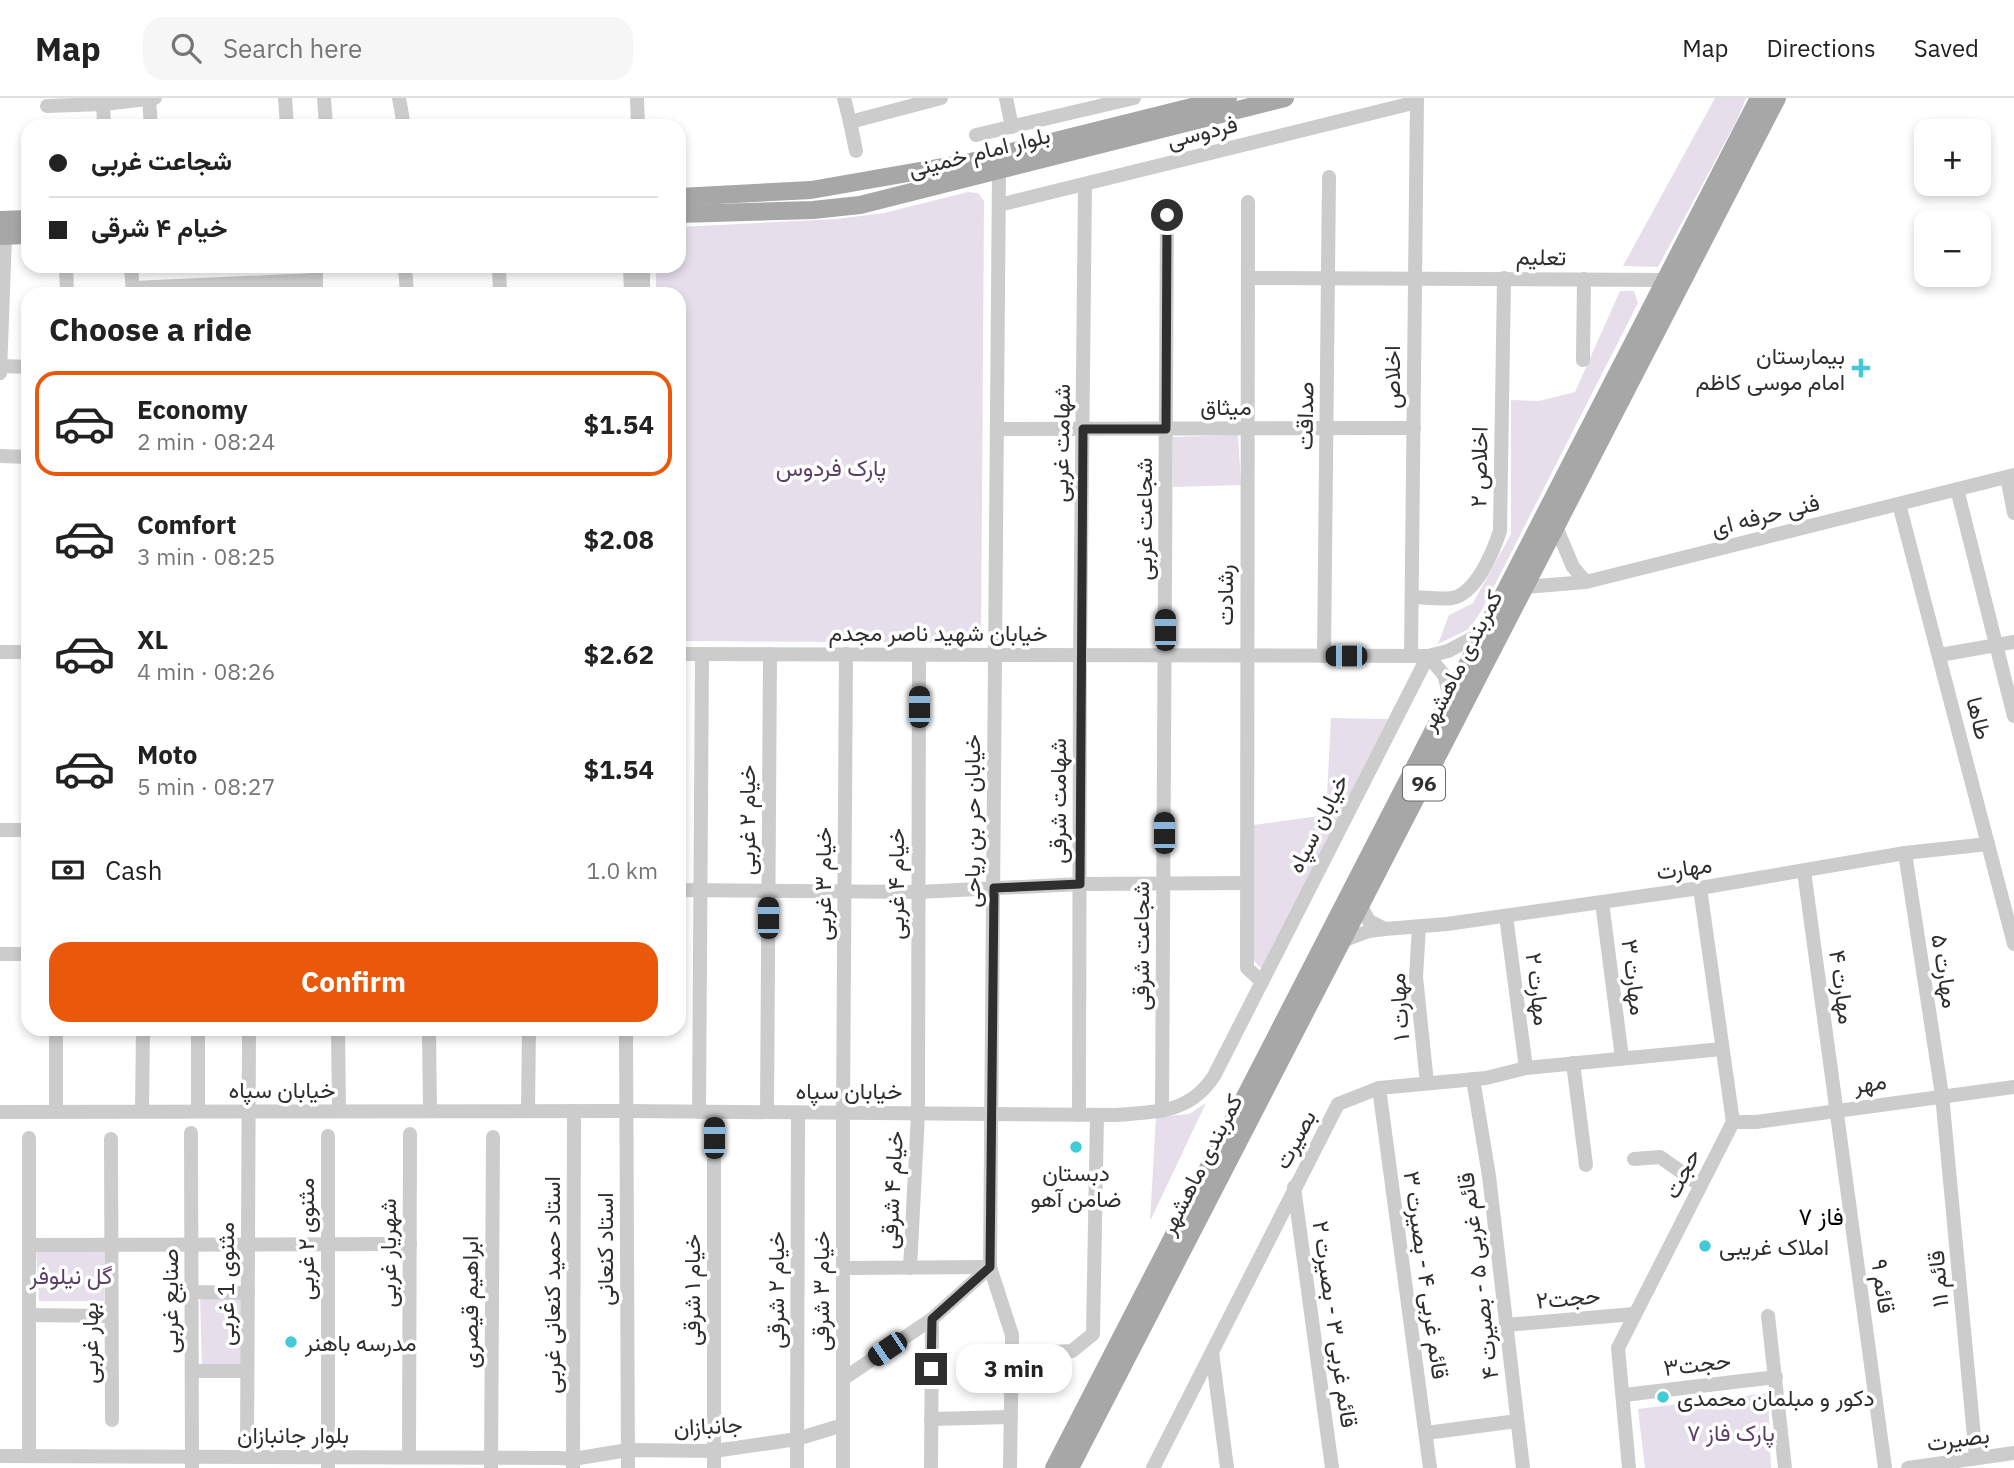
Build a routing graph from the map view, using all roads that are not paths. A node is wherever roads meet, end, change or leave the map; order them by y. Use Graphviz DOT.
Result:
graph roads {
  1 [pos="156,98"];
  2 [pos="285,98"];
  3 [pos="324,98"];
  4 [pos="399,98"];
  5 [pos="637,98"];
  6 [pos="844,98"];
  7 [pos="941,98"];
  8 [pos="1006,98"];
  9 [pos="1134,98"];
  10 [pos="1141,98"];
  11 [pos="1228,98"];
  12 [pos="1285,98"];
  13 [pos="1759,98"];
  14 [pos="1777,98"];
  15 [pos="149,99"];
  16 [pos="1417,100"];
  17 [pos="104,101"];
  18 [pos="885,105"];
  19 [pos="47,106"];
  20 [pos="104,119"];
  21 [pos="150,119"];
  22 [pos="286,119"];
  23 [pos="326,119"];
  24 [pos="403,119"];
  25 [pos="638,119"];
  26 [pos="1146,119"];
  27 [pos="850,122"];
  28 [pos="1012,127"];
  29 [pos="976,135"];
  30 [pos="856,151"];
  31 [pos="999,171"];
  32 [pos="880,177"];
  33 [pos="1329,177"];
  34 [pos="853,182"];
  35 [pos="1085,184"];
  36 [pos="686,197"];
  37 [pos="883,200"];
  38 [pos="1248,202"];
  39 [pos="860,205"];
  40 [pos="999,205"];
  41 [pos="686,214"];
  42 [pos="1167,215"];
  43 [pos="21,222"];
  44 [pos="2,231"];
  45 [pos="21,234"];
  46 [pos="1415,277"];
  47 [pos="1248,278"];
  48 [pos="1328,278"];
  49 [pos="1504,278"];
  50 [pos="1584,279"];
  51 [pos="316,280"];
  52 [pos="1667,280"];
  53 [pos="264,287"];
  54 [pos="1583,360"];
  55 [pos="21,368"];
  56 [pos="1,369"];
  57 [pos="1326,428"];
  58 [pos="1413,428"];
  59 [pos="997,429"];
  60 [pos="1083,429"];
  61 [pos="1166,429"];
  62 [pos="1247,429"];
  63 [pos="0,456"];
  64 [pos="21,457"];
  65 [pos="2010,476"];
  66 [pos="1958,489"];
  67 [pos="1899,504"];
  68 [pos="2014,513"];
  69 [pos="1556,527"];
  70 [pos="1586,582"];
  71 [pos="1525,587"];
  72 [pos="1412,597"];
  73 [pos="1485,632"];
  74 [pos="2014,642"];
  75 [pos="1996,645"];
  76 [pos="0,652"];
  77 [pos="21,652"];
  78 [pos="686,654"];
  79 [pos="702,654"];
  80 [pos="770,654"];
  81 [pos="846,654"];
  82 [pos="1940,654"];
  83 [pos="919,655"];
  84 [pos="995,655"];
  85 [pos="1080,655"];
  86 [pos="1165,655"];
  87 [pos="1246,656"];
  88 [pos="1324,656"];
  89 [pos="1411,656"];
  90 [pos="1428,656"];
  91 [pos="1451,699"];
  92 [pos="2014,716"];
  93 [pos="0,830"];
  94 [pos="21,830"];
  95 [pos="1988,844"];
  96 [pos="1905,853"];
  97 [pos="1804,871"];
  98 [pos="1247,883"];
  99 [pos="1080,884"];
  100 [pos="1163,884"];
  101 [pos="994,888"];
  102 [pos="1700,888"];
  103 [pos="686,890"];
  104 [pos="701,890"];
  105 [pos="768,890"];
  106 [pos="845,891"];
  107 [pos="918,892"];
  108 [pos="1602,902"];
  109 [pos="1360,905"];
  110 [pos="1506,916"];
  111 [pos="1419,927"];
  112 [pos="1385,929"];
  113 [pos="1342,941"];
  114 [pos="2014,944"];
  115 [pos="0,954"];
  116 [pos="21,954"];
  117 [pos="1262,982"];
  118 [pos="56,1036"];
  119 [pos="143,1036"];
  120 [pos="198,1036"];
  121 [pos="248,1036"];
  122 [pos="338,1036"];
  123 [pos="429,1036"];
  124 [pos="529,1036"];
  125 [pos="626,1036"];
  126 [pos="1722,1049"];
  127 [pos="1622,1058"];
  128 [pos="1573,1063"];
  129 [pos="1526,1068"];
  130 [pos="1473,1079"];
  131 [pos="1427,1083"];
  132 [pos="2014,1087"];
  133 [pos="1380,1088"];
  134 [pos="1942,1095"];
  135 [pos="1838,1110"];
  136 [pos="56,1111"];
  137 [pos="142,1111"];
  138 [pos="198,1111"];
  139 [pos="248,1111"];
  140 [pos="339,1111"];
  141 [pos="430,1111"];
  142 [pos="528,1111"];
  143 [pos="574,1111"];
  144 [pos="626,1111"];
  145 [pos="1162,1111"];
  146 [pos="0,1112"];
  147 [pos="707,1112"];
  148 [pos="767,1112"];
  149 [pos="798,1112"];
  150 [pos="843,1113"];
  151 [pos="918,1114"];
  152 [pos="991,1114"];
  153 [pos="1079,1115"];
  154 [pos="1097,1115"];
  155 [pos="1733,1122"];
  156 [pos="191,1133"];
  157 [pos="410,1134"];
  158 [pos="328,1136"];
  159 [pos="493,1137"];
  160 [pos="29,1138"];
  161 [pos="111,1139"];
  162 [pos="1634,1159"];
  163 [pos="1586,1165"];
  164 [pos="1700,1185"];
  165 [pos="1294,1187"];
  166 [pos="248,1244"];
  167 [pos="328,1244"];
  168 [pos="410,1244"];
  169 [pos="29,1245"];
  170 [pos="111,1245"];
  171 [pos="192,1245"];
  172 [pos="990,1267"];
  173 [pos="843,1268"];
  174 [pos="910,1268"];
  175 [pos="192,1292"];
  176 [pos="248,1293"];
  177 [pos="1634,1314"];
  178 [pos="29,1315"];
  179 [pos="111,1316"];
  180 [pos="1768,1316"];
  181 [pos="932,1319"];
  182 [pos="1506,1325"];
  183 [pos="1212,1353"];
  184 [pos="1012,1354"];
  185 [pos="192,1371"];
  186 [pos="247,1371"];
  187 [pos="1776,1377"];
  188 [pos="843,1379"];
  189 [pos="1623,1395"];
  190 [pos="1011,1416"];
  191 [pos="931,1419"];
  192 [pos="112,1420"];
  193 [pos="1517,1421"];
  194 [pos="843,1425"];
  195 [pos="1426,1433"];
  196 [pos="797,1439"];
  197 [pos="628,1450"];
  198 [pos="714,1451"];
  199 [pos="2014,1453"];
  200 [pos="0,1456"];
  201 [pos="29,1456"];
  202 [pos="247,1457"];
  203 [pos="409,1457"];
  204 [pos="1976,1458"];
  205 [pos="192,1462"];
  206 [pos="328,1463"];
  207 [pos="491,1463"];
  208 [pos="570,1465"];
  209 [pos="1933,1466"];
  210 [pos="628,1468"];
  211 [pos="714,1468"];
  212 [pos="797,1468"];
  213 [pos="843,1468"];
  214 [pos="931,1468"];
  215 [pos="1010,1468"];
  216 [pos="1054,1468"];
  217 [pos="1070,1468"];
  218 [pos="1153,1468"];
  219 [pos="1227,1468"];
  220 [pos="1332,1468"];
  221 [pos="1430,1468"];
  222 [pos="1522,1468"];
  223 [pos="1629,1468"];
  224 [pos="1784,1468"];
  225 [pos="1885,1468"];
  226 [pos="1908,1468"];
  1 -- 15 [label="street"];
  2 -- 22 [label="street"];
  3 -- 23 [label="street"];
  4 -- 24 [label="street"];
  5 -- 25 [label="street"];
  6 -- 27 [label="street"];
  7 -- 18 [label="street"];
  8 -- 28 [label="street"];
  9 -- 28 [label="street"];
  10 -- 26 [label="street"];
  11 -- 26 [label="main road, بلوار امام خمینی"];
  12 -- 31 [label="main road, بلوار امام خمینی"];
  13 -- 52 [label="main road, کمربندی ماهشهر / 96"];
  14 -- 69 [label="main road, کمربندی ماهشهر / 96"];
  15 -- 17 [label="street"];
  15 -- 21 [label="street"];
  16 -- 35 [label="street, فردوسی"];
  16 -- 46 [label="street, اخلاص"];
  17 -- 19 [label="street"];
  17 -- 20 [label="street"];
  18 -- 27 [label="street"];
  26 -- 32 [label="main road, بلوار امام خمینی"];
  27 -- 30 [label="street"];
  28 -- 29 [label="street"];
  31 -- 37 [label="main road, بلوار امام خمینی"];
  31 -- 40 [label="street, خیابان حر بن ریاحی"];
  32 -- 34 [label="main road, بلوار امام خمینی"];
  32 -- 37 [label="main road"];
  33 -- 48 [label="street, صداقت"];
  34 -- 36 [label="main road, بلوار امام خمینی"];
  34 -- 39 [label="main road"];
  35 -- 40 [label="street, فردوسی"];
  35 -- 60 [label="street, شهامت غربی"];
  37 -- 39 [label="main road, بلوار امام خمینی"];
  38 -- 47 [label="street, رشادت"];
  39 -- 41 [label="main road, بلوار امام خمینی"];
  40 -- 59 [label="street, خیابان حر بن ریاحی"];
  42 -- 61 [label="street, شجاعت غربی"];
  43 -- 44 [label="main road"];
  44 -- 45 [label="main road"];
  44 -- 56 [label="street"];
  46 -- 48 [label="street, تعلیم"];
  46 -- 49 [label="street, تعلیم"];
  46 -- 58 [label="street, اخلاص"];
  47 -- 48 [label="street, تعلیم"];
  47 -- 62 [label="street, رشادت"];
  48 -- 57 [label="street, صداقت"];
  49 -- 50 [label="street, تعلیم"];
  49 -- 72 [label="street, اخلاص ۲"];
  50 -- 52 [label="street, تعلیم"];
  50 -- 54 [label="street"];
  51 -- 53 [label="street"];
  52 -- 73 [label="main road, کمربندی ماهشهر / 96"];
  55 -- 56 [label="street"];
  57 -- 58 [label="street, میثاق"];
  57 -- 62 [label="street, میثاق"];
  57 -- 88 [label="street, صداقت"];
  58 -- 72 [label="street, اخلاص"];
  59 -- 60 [label="street, میثاق"];
  59 -- 84 [label="street, خیابان حر بن ریاحی"];
  60 -- 61 [label="street, میثاق"];
  60 -- 85 [label="street, شهامت غربی"];
  61 -- 62 [label="street, میثاق"];
  61 -- 86 [label="street, شجاعت غربی"];
  62 -- 87 [label="street, رشادت"];
  63 -- 64 [label="street"];
  65 -- 66 [label="street, فنی حرفه ای"];
  65 -- 68 [label="street"];
  66 -- 67 [label="street, فنی حرفه ای"];
  66 -- 75 [label="street"];
  67 -- 70 [label="street, فنی حرفه ای"];
  67 -- 82 [label="street, طاها"];
  69 -- 70 [label="street"];
  69 -- 71 [label="main road, کمربندی ماهشهر / 96"];
  70 -- 71 [label="street, فنی حرفه ای"];
  71 -- 109 [label="main road, کمربندی ماهشهر / 96"];
  72 -- 89 [label="street, اخلاص"];
  73 -- 90 [label="street, خیابان شهید ناصر مجدم"];
  73 -- 91 [label="main road, کمربندی ماهشهر / 96"];
  74 -- 75 [label="street"];
  75 -- 82 [label="street"];
  75 -- 92 [label="street"];
  76 -- 77 [label="street"];
  78 -- 79 [label="street, خیابان شهید ناصر مجدم"];
  79 -- 80 [label="street, خیابان شهید ناصر مجدم"];
  79 -- 104 [label="street, خیام ۱ شرقی"];
  80 -- 81 [label="street, خیابان شهید ناصر مجدم"];
  80 -- 105 [label="street, خیام ۲ غربی"];
  81 -- 83 [label="street, خیابان شهید ناصر مجدم"];
  81 -- 106 [label="street, خیام ۳ غربی"];
  82 -- 95 [label="street, طاها"];
  83 -- 84 [label="street, خیابان شهید ناصر مجدم"];
  83 -- 107 [label="street, خیام ۴ غربی"];
  84 -- 85 [label="street, خیابان شهید ناصر مجدم"];
  84 -- 101 [label="street, خیابان حر بن ریاحی"];
  85 -- 86 [label="street, خیابان شهید ناصر مجدم"];
  85 -- 99 [label="street, شهامت شرقی"];
  86 -- 87 [label="street, خیابان شهید ناصر مجدم"];
  86 -- 100 [label="street, شجاعت شرقی"];
  87 -- 88 [label="street, خیابان شهید ناصر مجدم"];
  87 -- 98 [label="street, رشادت"];
  88 -- 89 [label="street, خیابان شهید ناصر مجدم"];
  89 -- 90 [label="street, خیابان شهید ناصر مجدم"];
  90 -- 91 [label="street"];
  90 -- 117 [label="street, خیابان سپاه"];
  91 -- 216 [label="main road, کمربندی ماهشهر / 96"];
  93 -- 94 [label="street"];
  95 -- 96 [label="street, مهارت"];
  95 -- 114 [label="street, طاها"];
  96 -- 97 [label="street, مهارت"];
  96 -- 134 [label="street, مهارت ۵"];
  97 -- 102 [label="street, مهارت"];
  97 -- 135 [label="street, مهارت ۴"];
  98 -- 100 [label="street"];
  98 -- 117 [label="street, رشادت"];
  99 -- 100 [label="street"];
  99 -- 101 [label="street"];
  99 -- 153 [label="street, شهامت شرقی"];
  100 -- 145 [label="street, شجاعت شرقی"];
  101 -- 107 [label="street"];
  101 -- 152 [label="street, خیابان حر بن ریاحی"];
  102 -- 108 [label="street, مهارت"];
  102 -- 126 [label="street"];
  103 -- 104 [label="street"];
  104 -- 105 [label="street"];
  104 -- 147 [label="street, خیام ۱ شرقی"];
  105 -- 106 [label="street"];
  105 -- 148 [label="street, خیام ۲ غربی"];
  106 -- 107 [label="street"];
  106 -- 150 [label="street, خیام ۳ غربی"];
  107 -- 151 [label="street, خیام ۴ غربی"];
  108 -- 110 [label="street, مهارت"];
  108 -- 127 [label="street, مهارت ۳"];
  109 -- 112 [label="street"];
  109 -- 113 [label="main road, کمربندی ماهشهر / 96"];
  110 -- 111 [label="street, مهارت"];
  110 -- 129 [label="street, مهارت ۲"];
  111 -- 112 [label="street, مهارت"];
  111 -- 131 [label="street, مهارت ۱"];
  112 -- 113 [label="street, مهارت"];
  113 -- 217 [label="main road, کمربندی ماهشهر / 96"];
  115 -- 116 [label="street"];
  117 -- 145 [label="street, خیابان سپاه"];
  118 -- 136 [label="street"];
  119 -- 137 [label="street"];
  120 -- 138 [label="street"];
  121 -- 139 [label="street, مثنوی 1 غربی"];
  122 -- 140 [label="street"];
  123 -- 141 [label="street"];
  124 -- 142 [label="street"];
  125 -- 144 [label="street, استاد کنعانی"];
  126 -- 127 [label="street, بصیرت"];
  126 -- 155 [label="street"];
  127 -- 128 [label="street, بصیرت"];
  128 -- 129 [label="street, بصیرت"];
  128 -- 163 [label="street"];
  129 -- 130 [label="street, بصیرت"];
  130 -- 131 [label="street, بصیرت"];
  130 -- 182 [label="street, قائم غربی ۵ - بصیرت ۴"];
  131 -- 133 [label="street, بصیرت"];
  132 -- 134 [label="street, مهر"];
  133 -- 165 [label="street, بصیرت"];
  133 -- 195 [label="street, قائم غربی ۴ - بصیرت ۳"];
  134 -- 135 [label="street, مهر"];
  134 -- 204 [label="street, قائم ۱۱"];
  135 -- 155 [label="street, مهر"];
  135 -- 225 [label="street, قائم ۹"];
  136 -- 137 [label="street, خیابان سپاه"];
  136 -- 146 [label="street, خیابان سپاه"];
  137 -- 138 [label="street, خیابان سپاه"];
  138 -- 139 [label="street, خیابان سپاه"];
  139 -- 140 [label="street, خیابان سپاه"];
  139 -- 166 [label="street, مثنوی 1 غربی"];
  140 -- 141 [label="street, خیابان سپاه"];
  141 -- 142 [label="street, خیابان سپاه"];
  142 -- 143 [label="street, خیابان سپاه"];
  143 -- 144 [label="street, خیابان سپاه"];
  143 -- 208 [label="street, استاد حمید کنعانی غربی"];
  144 -- 147 [label="street, خیابان سپاه"];
  144 -- 197 [label="street, استاد کنعانی"];
  145 -- 154 [label="street, خیابان سپاه"];
  147 -- 148 [label="street, خیابان سپاه"];
  147 -- 198 [label="street, خیام ۱ شرقی"];
  148 -- 149 [label="street, خیابان سپاه"];
  149 -- 150 [label="street, خیابان سپاه"];
  149 -- 196 [label="street, خیام ۲ شرقی"];
  150 -- 151 [label="street, خیابان سپاه"];
  150 -- 173 [label="street, خیام ۳ شرقی"];
  151 -- 152 [label="street, خیابان سپاه"];
  151 -- 174 [label="street, خیام ۴ شرقی"];
  152 -- 153 [label="street, خیابان سپاه"];
  152 -- 172 [label="street, خیابان حر بن ریاحی"];
  153 -- 154 [label="street, خیابان سپاه"];
  154 -- 184 [label="street"];
  155 -- 164 [label="street, حجت"];
  156 -- 171 [label="street, صنایع غربی"];
  157 -- 168 [label="street, شهریار غربی"];
  158 -- 167 [label="street, مثنوی ۲ غربی"];
  159 -- 207 [label="street, ابراهیم قیصری"];
  160 -- 169 [label="street"];
  161 -- 170 [label="street, بهار غربی"];
  162 -- 164 [label="street"];
  164 -- 177 [label="street, حجت"];
  165 -- 183 [label="street, بصیرت"];
  165 -- 220 [label="street, قائم غربی ۳ - بصیرت ۲"];
  166 -- 167 [label="street"];
  166 -- 171 [label="street"];
  166 -- 176 [label="street, مثنوی 1 غربی"];
  167 -- 168 [label="street"];
  167 -- 206 [label="street, مثنوی ۲ غربی"];
  168 -- 203 [label="street, شهریار غربی"];
  169 -- 170 [label="street"];
  169 -- 178 [label="street"];
  170 -- 171 [label="street"];
  170 -- 179 [label="street, بهار غربی"];
  171 -- 175 [label="street, صنایع غربی"];
  172 -- 174 [label="street"];
  172 -- 181 [label="street"];
  172 -- 184 [label="street, خیابان حر بن ریاحی"];
  173 -- 174 [label="street"];
  173 -- 188 [label="street, خیام ۳ شرقی"];
  175 -- 176 [label="street"];
  175 -- 185 [label="street, صنایع غربی"];
  176 -- 186 [label="street, مثنوی 1 غربی"];
  177 -- 182 [label="street, حجت۲"];
  177 -- 189 [label="street, حجت"];
  178 -- 179 [label="street"];
  178 -- 201 [label="street"];
  179 -- 192 [label="street, بهار غربی"];
  180 -- 187 [label="street"];
  181 -- 188 [label="street"];
  181 -- 191 [label="street"];
  182 -- 193 [label="street, قائم غربی ۵ - بصیرت ۴"];
  183 -- 218 [label="street, بصیرت"];
  183 -- 219 [label="street"];
  184 -- 190 [label="street, خیابان حر بن ریاحی"];
  185 -- 186 [label="street"];
  185 -- 205 [label="street, صنایع غربی"];
  186 -- 202 [label="street, مثنوی 1 غربی"];
  187 -- 189 [label="street, حجت۳"];
  187 -- 224 [label="street"];
  188 -- 194 [label="street, خیام ۳ شرقی"];
  189 -- 223 [label="street, حجت"];
  190 -- 191 [label="street"];
  190 -- 215 [label="street, خیابان حر بن ریاحی"];
  191 -- 214 [label="street"];
  193 -- 195 [label="street"];
  193 -- 222 [label="street, قائم غربی ۵ - بصیرت ۴"];
  194 -- 196 [label="street, جانبازان"];
  194 -- 213 [label="street, خیام ۳ شرقی"];
  195 -- 221 [label="street, قائم غربی ۴ - بصیرت ۳"];
  196 -- 198 [label="street, جانبازان"];
  196 -- 212 [label="street, خیام ۲ شرقی"];
  197 -- 198 [label="street, جانبازان"];
  197 -- 208 [label="street, جانبازان"];
  197 -- 210 [label="street, استاد کنعانی"];
  198 -- 211 [label="street, خیام ۱ شرقی"];
  199 -- 204 [label="street, بصیرت"];
  200 -- 201 [label="street, بلوار جانبازان"];
  201 -- 205 [label="street, بلوار جانبازان"];
  202 -- 205 [label="street, بلوار جانبازان"];
  202 -- 206 [label="street, بلوار جانبازان"];
  203 -- 206 [label="street, بلوار جانبازان"];
  203 -- 207 [label="street, بلوار جانبازان"];
  204 -- 209 [label="street, بصیرت"];
  207 -- 208 [label="street, بلوار جانبازان"];
  209 -- 226 [label="street, بصیرت"];
}
